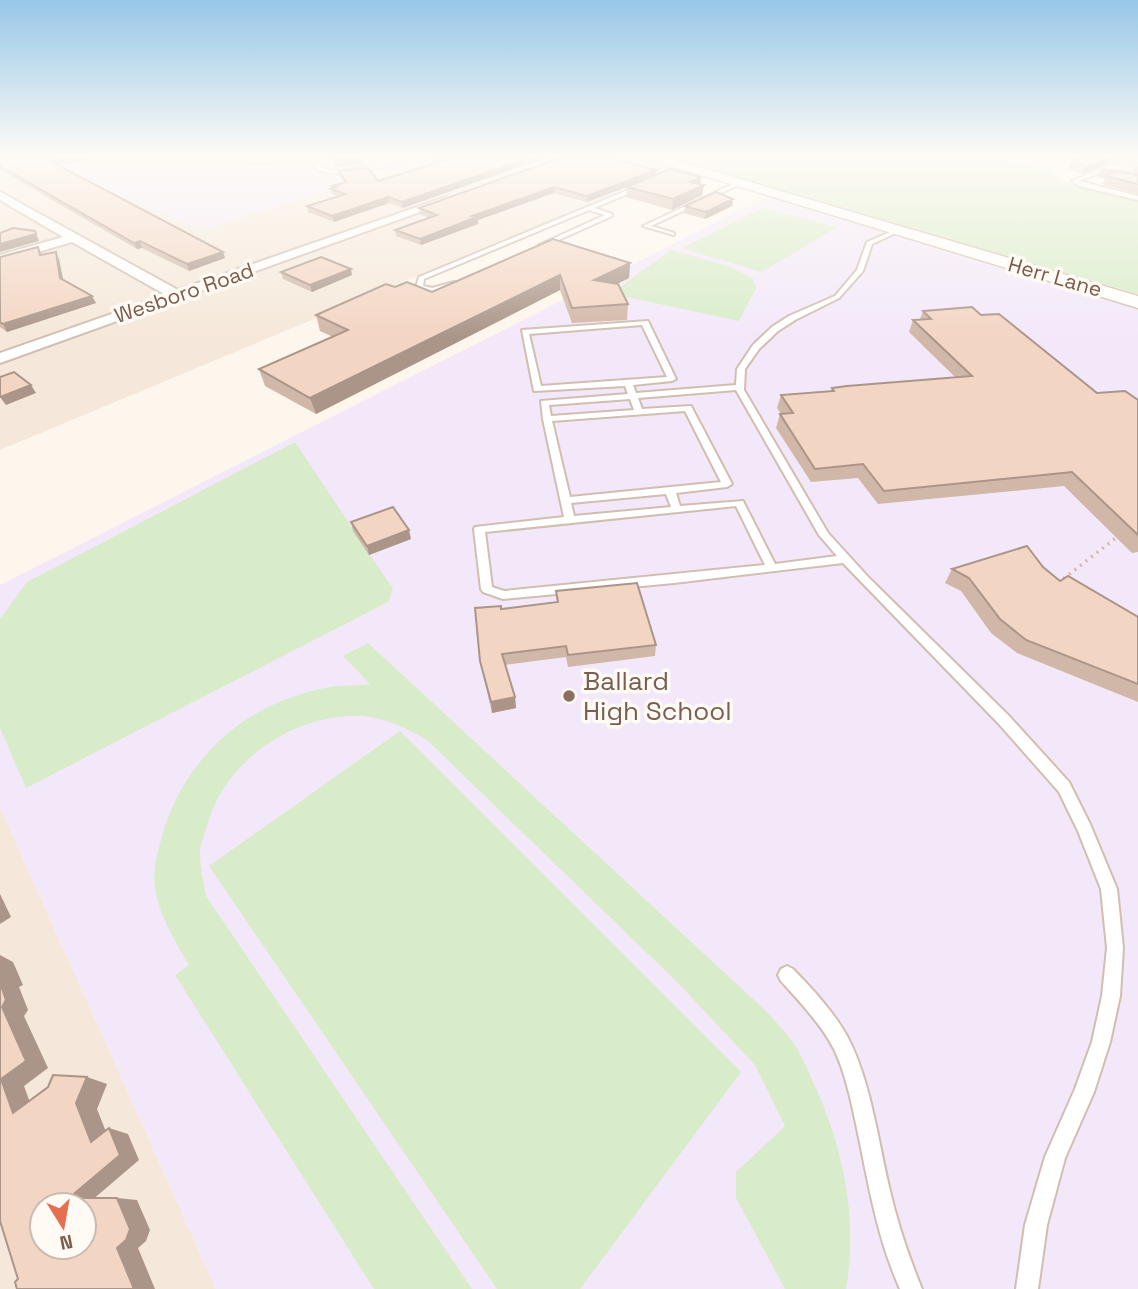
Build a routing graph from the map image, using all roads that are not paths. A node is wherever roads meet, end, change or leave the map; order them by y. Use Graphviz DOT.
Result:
graph roads {
  1 [pos="35,217"];
  2 [pos="397,217"];
  3 [pos="565,217"];
  4 [pos="605,217"];
  5 [pos="665,217"];
  6 [pos="850,217"];
  7 [pos="897,231"];
  8 [pos="671,234"];
  9 [pos="73,238"];
  10 [pos="538,247"];
  11 [pos="0,259"];
  12 [pos="466,279"];
  13 [pos="177,295"];
  14 [pos="1138,302"];
  15 [pos="0,358"];
  16 [pos="628,383"];
  17 [pos="741,387"];
  18 [pos="633,396"];
  19 [pos="639,412"];
  20 [pos="547,419"];
  21 [pos="670,491"];
  22 [pos="566,500"];
  23 [pos="677,510"];
  24 [pos="570,520"];
  25 [pos="846,559"];
  26 [pos="772,568"];
  27 [pos="787,975"];
  28 [pos="911,1289"];
  29 [pos="1027,1289"];
  1 -- 9 [label="street"];
  2 -- 13 [label="street, Wesboro Road"];
  3 -- 12 [label="lane"];
  4 -- 10 [label="lane"];
  5 -- 8 [label="lane"];
  6 -- 7 [label="main road, Herr Lane"];
  7 -- 14 [label="main road, Herr Lane"];
  7 -- 17 [label="lane"];
  9 -- 11 [label="street"];
  9 -- 13 [label="street"];
  13 -- 15 [label="street, Wesboro Road"];
  16 -- 16 [label="lane"];
  16 -- 18 [label="lane"];
  17 -- 18 [label="lane"];
  17 -- 25 [label="lane"];
  18 -- 19 [label="lane"];
  18 -- 20 [label="lane"];
  19 -- 20 [label="lane"];
  19 -- 21 [label="lane"];
  20 -- 22 [label="lane"];
  21 -- 22 [label="lane"];
  21 -- 23 [label="lane"];
  22 -- 24 [label="lane"];
  23 -- 24 [label="lane"];
  23 -- 26 [label="lane"];
  24 -- 26 [label="lane"];
  25 -- 26 [label="lane"];
  25 -- 29 [label="lane"];
  27 -- 28 [label="lane"];
}
